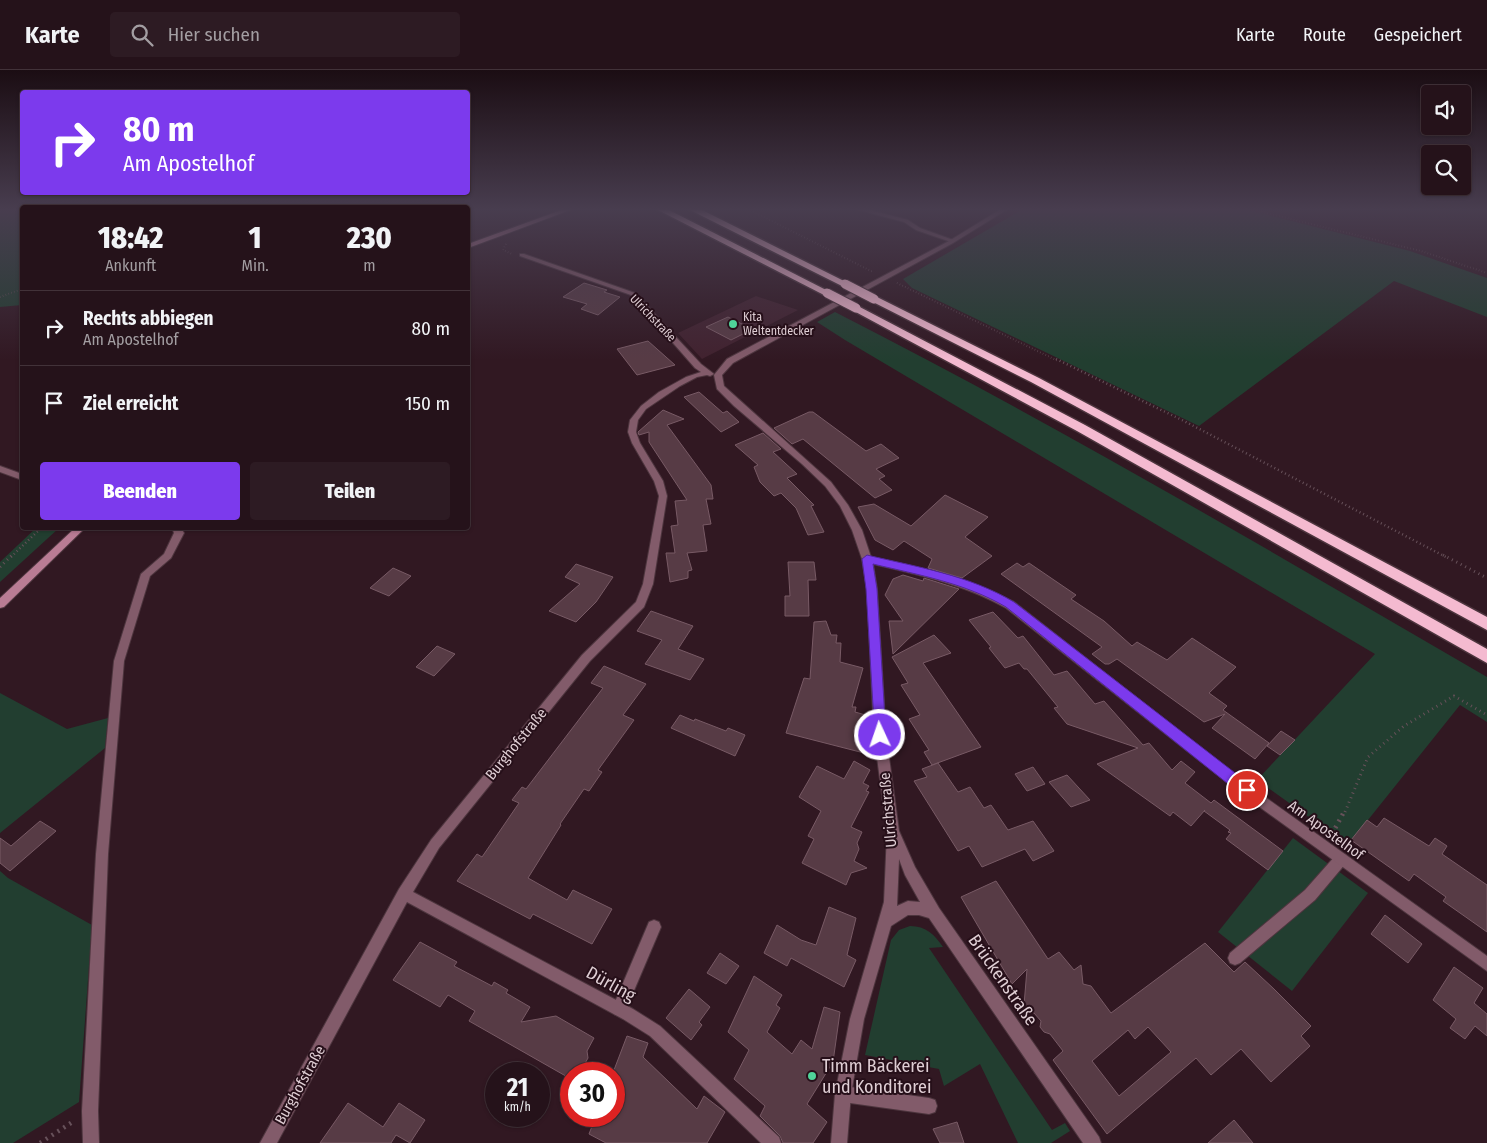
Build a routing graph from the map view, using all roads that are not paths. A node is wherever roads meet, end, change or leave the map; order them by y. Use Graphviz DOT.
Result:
graph roads {
  1 [pos="534,259"];
  2 [pos="759,259"];
  3 [pos="793,259"];
  4 [pos="920,259"];
  5 [pos="706,374"];
  6 [pos="718,375"];
  7 [pos="0,469"];
  8 [pos="20,476"];
  9 [pos="78,530"];
  10 [pos="178,530"];
  11 [pos="867,559"];
  12 [pos="0,604"];
  13 [pos="1487,624"];
  14 [pos="1487,657"];
  15 [pos="893,832"];
  16 [pos="1341,859"];
  17 [pos="404,894"];
  18 [pos="934,913"];
  19 [pos="884,924"];
  20 [pos="654,927"];
  21 [pos="1235,958"];
  22 [pos="1487,964"];
  23 [pos="619,1009"];
  24 [pos="842,1094"];
  25 [pos="929,1106"];
  26 [pos="91,1143"];
  27 [pos="268,1143"];
  28 [pos="774,1143"];
  29 [pos="839,1143"];
  30 [pos="1093,1143"];
  1 -- 5 [label="street, Ulrichstraße"];
  2 -- 14 [label="highway, bridge"];
  3 -- 13 [label="highway, bridge"];
  4 -- 6 [label="street"];
  5 -- 6 [label="street"];
  5 -- 17 [label="street, Burghofstraße"];
  6 -- 11 [label="street, Ulrichstraße"];
  7 -- 8 [label="street"];
  9 -- 12 [label="street"];
  10 -- 26 [label="street"];
  11 -- 15 [label="street, Ulrichstraße"];
  11 -- 16 [label="street, Am Apostelhof"];
  15 -- 18 [label="street, Brückenstraße"];
  15 -- 19 [label="street, Ulrichstraße"];
  16 -- 21 [label="street"];
  16 -- 22 [label="street, Am Apostelhof"];
  17 -- 23 [label="street, Dürling"];
  17 -- 27 [label="street, Burghofstraße"];
  18 -- 19 [label="street"];
  18 -- 30 [label="street, Brückenstraße"];
  19 -- 24 [label="street, Ulrichstraße"];
  20 -- 23 [label="street"];
  23 -- 28 [label="street, Dürling"];
  24 -- 25 [label="street"];
  24 -- 29 [label="street, Ulrichstraße"];
}
